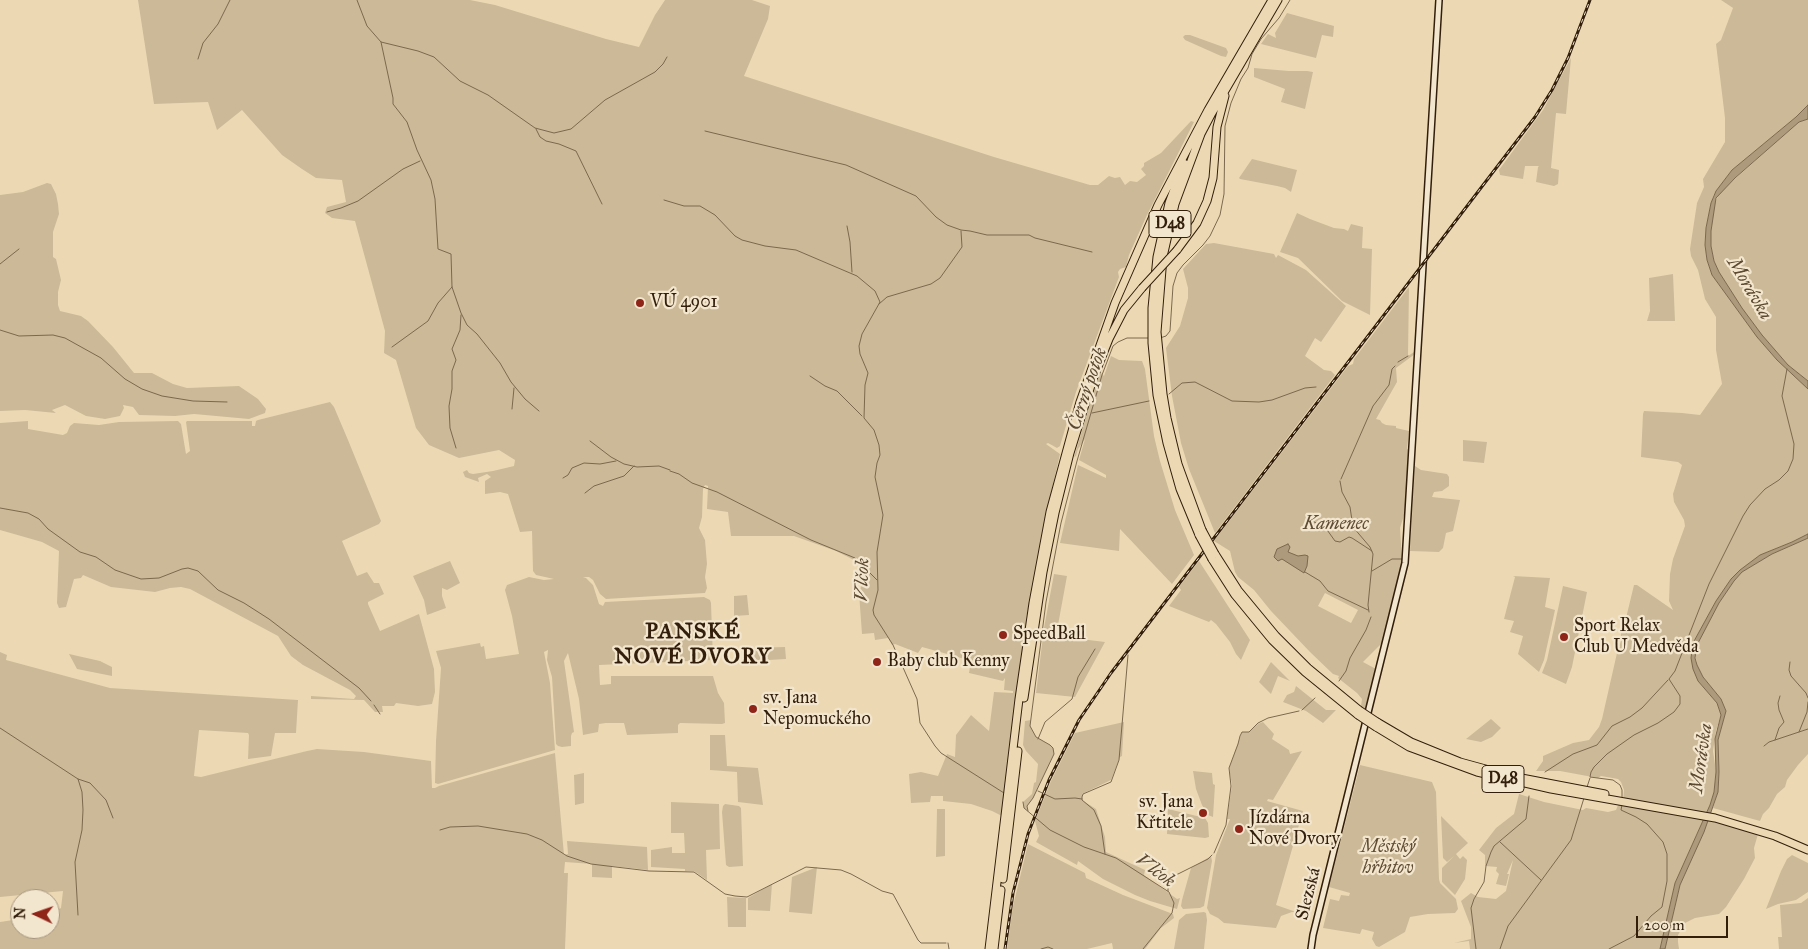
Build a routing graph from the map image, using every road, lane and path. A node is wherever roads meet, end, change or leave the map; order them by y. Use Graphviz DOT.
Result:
graph roads {
  1 [pos="1272,0"];
  2 [pos="1278,0"];
  3 [pos="1439,0"];
  4 [pos="1232,78"];
  5 [pos="1208,110"];
  6 [pos="1154,332"];
  7 [pos="1067,455"];
  8 [pos="1377,724"];
  9 [pos="1613,798"];
  10 [pos="1805,846"];
  11 [pos="990,949"];
  12 [pos="994,949"];
  13 [pos="1311,949"];
  1 -- 5 [label="highway, D48"];
  2 -- 4 [label="highway, D48"];
  3 -- 13 [label="main road, Slezská"];
  4 -- 6 [label="highway, D48"];
  4 -- 7 [label="highway, bridge"];
  5 -- 6 [label="highway, D48"];
  5 -- 7 [label="highway"];
  6 -- 8 [label="highway, D48, bridge"];
  7 -- 11 [label="highway"];
  7 -- 12 [label="highway"];
  8 -- 9 [label="highway, D48"];
  8 -- 9 [label="highway, D48"];
  9 -- 10 [label="highway, D48"];
}
